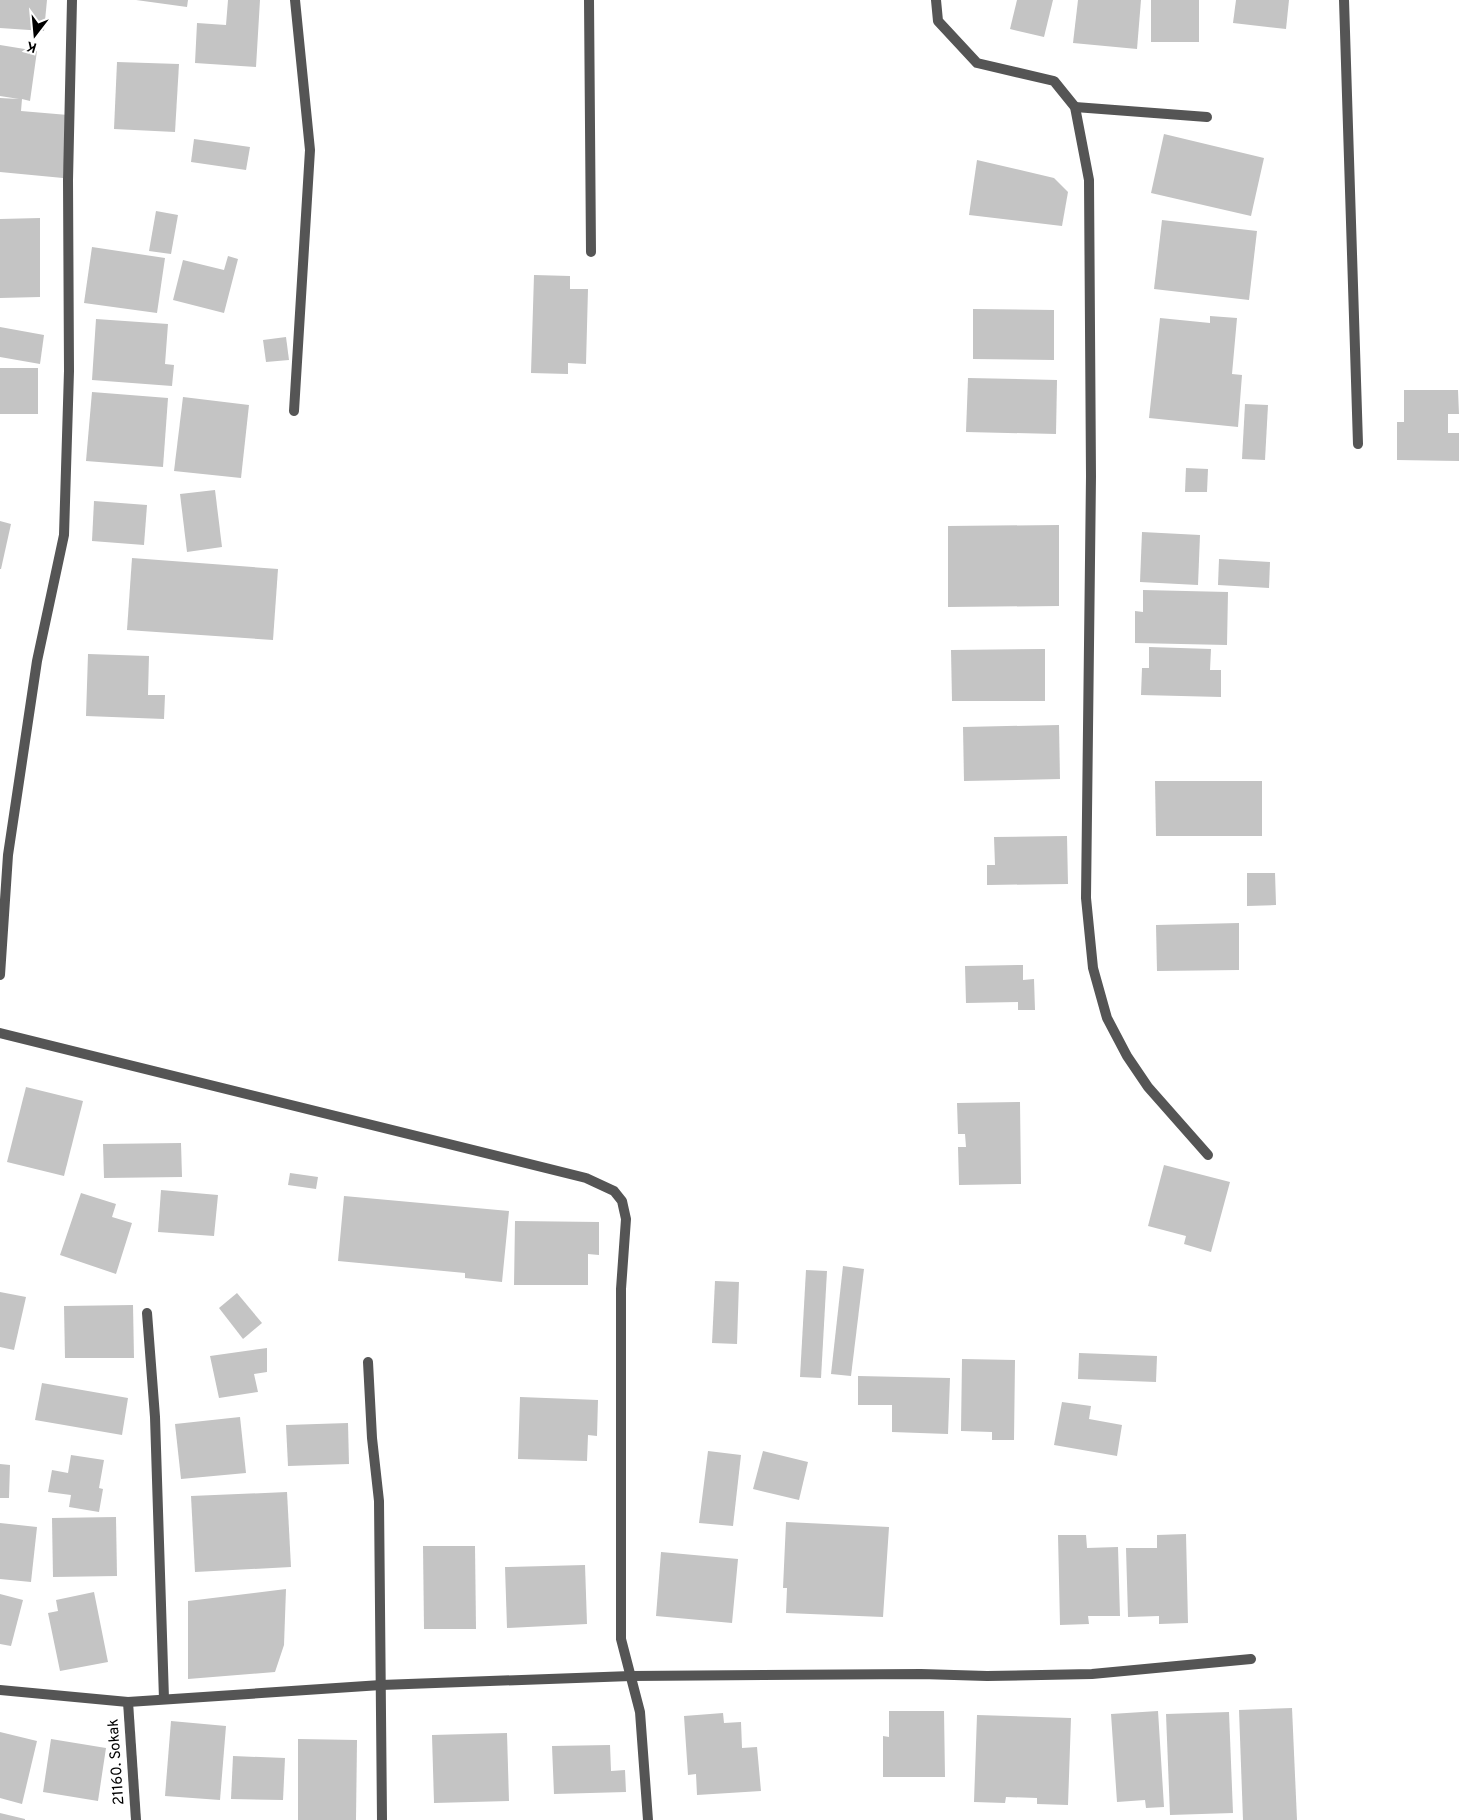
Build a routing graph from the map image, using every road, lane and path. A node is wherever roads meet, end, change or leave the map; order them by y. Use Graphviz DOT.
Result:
graph roads {
  1 [pos="72,0"];
  2 [pos="295,0"];
  3 [pos="589,0"];
  4 [pos="936,0"];
  5 [pos="1344,0"];
  6 [pos="1076,106"];
  7 [pos="1207,117"];
  8 [pos="591,252"];
  9 [pos="294,411"];
  10 [pos="1358,444"];
  11 [pos="0,975"];
  12 [pos="0,1033"];
  13 [pos="1208,1155"];
  14 [pos="147,1313"];
  15 [pos="368,1362"];
  16 [pos="1250,1659"];
  17 [pos="631,1676"];
  18 [pos="380,1684"];
  19 [pos="0,1690"];
  20 [pos="164,1699"];
  21 [pos="128,1702"];
  22 [pos="136,1820"];
  23 [pos="382,1820"];
  24 [pos="648,1820"];
  1 -- 11 [label="street"];
  2 -- 9 [label="street"];
  3 -- 8 [label="street"];
  4 -- 6 [label="street"];
  5 -- 10 [label="street"];
  6 -- 7 [label="street"];
  6 -- 13 [label="street"];
  12 -- 17 [label="street"];
  14 -- 20 [label="street"];
  15 -- 18 [label="street"];
  16 -- 17 [label="street"];
  17 -- 18 [label="street"];
  17 -- 24 [label="street"];
  18 -- 20 [label="street"];
  18 -- 23 [label="street"];
  19 -- 21 [label="street"];
  20 -- 21 [label="street"];
  21 -- 22 [label="street, 21160. Sokak"];
}
